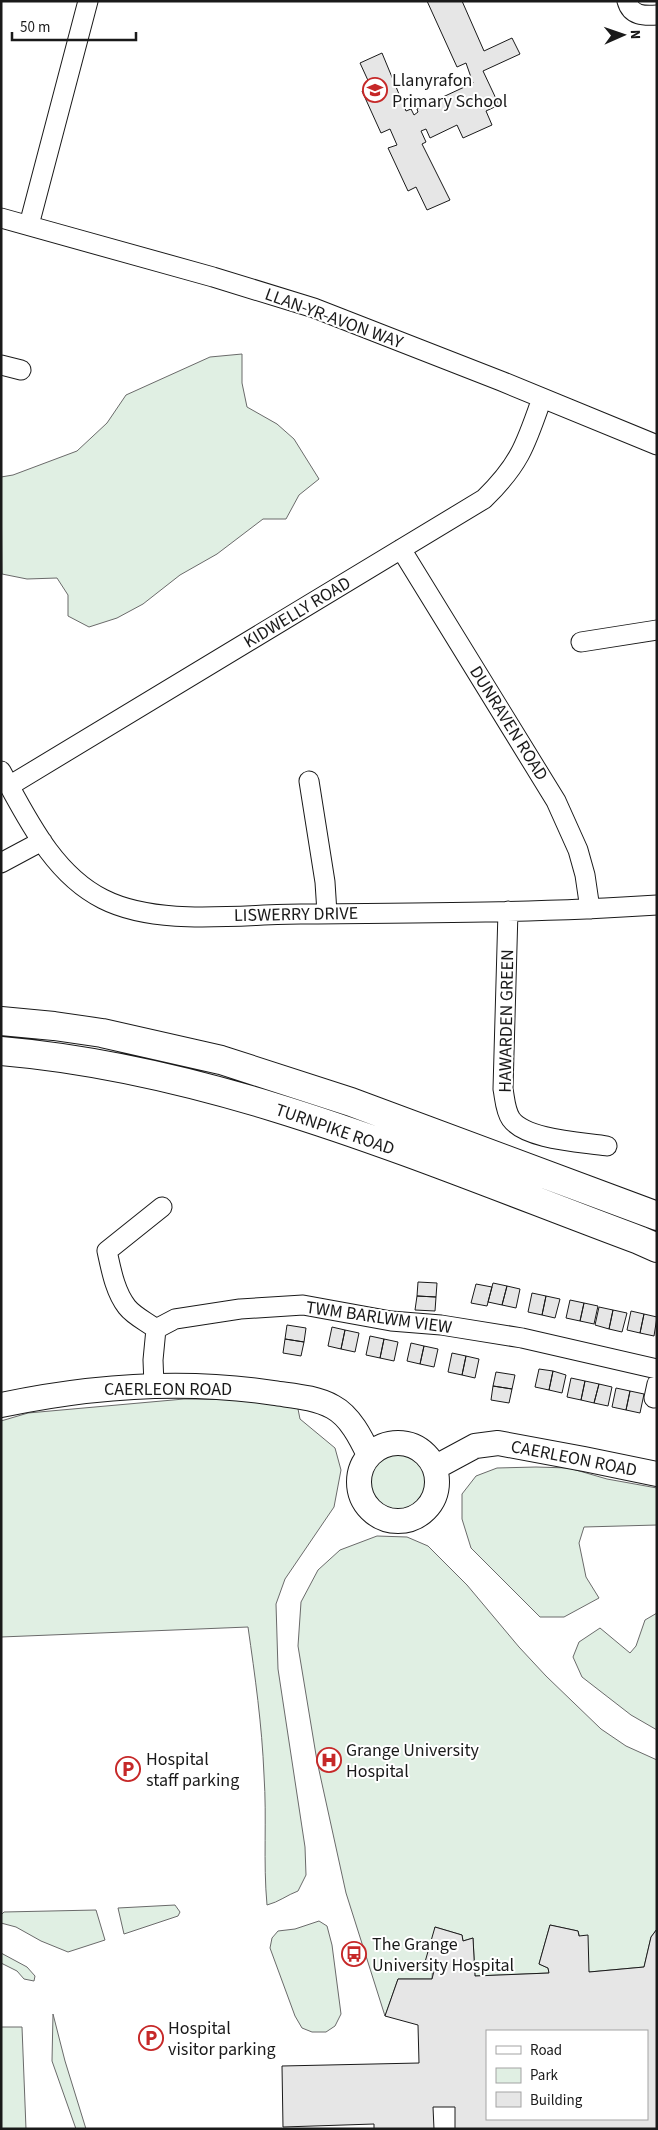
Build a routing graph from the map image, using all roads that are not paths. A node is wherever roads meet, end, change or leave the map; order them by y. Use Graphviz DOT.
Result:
graph roads {
  1 [pos="88,1"];
  2 [pos="627,1"];
  3 [pos="657,15"];
  4 [pos="1,218"];
  5 [pos="29,225"];
  6 [pos="1,365"];
  7 [pos="21,370"];
  8 [pos="542,398"];
  9 [pos="657,445"];
  10 [pos="401,549"];
  11 [pos="657,630"];
  12 [pos="581,642"];
  13 [pos="5,779"];
  14 [pos="309,781"];
  15 [pos="42,841"];
  16 [pos="1,863"];
  17 [pos="657,905"];
  18 [pos="590,909"];
  19 [pos="508,911"];
  20 [pos="327,913"];
  21 [pos="1,1021"];
  22 [pos="1,1051"];
  23 [pos="607,1146"];
  24 [pos="162,1207"];
  25 [pos="657,1216"];
  26 [pos="657,1248"];
  27 [pos="156,1329"];
  28 [pos="657,1370"];
  29 [pos="154,1385"];
  30 [pos="1,1405"];
  31 [pos="369,1455"];
  32 [pos="436,1467"];
  33 [pos="657,1474"];
  1 -- 5 [label="street"];
  2 -- 3 [label="street"];
  4 -- 5 [label="street, LLAN-YR-AVON WAY"];
  5 -- 8 [label="street, LLAN-YR-AVON WAY"];
  6 -- 7 [label="street"];
  8 -- 9 [label="street, LLAN-YR-AVON WAY"];
  8 -- 10 [label="street, KIDWELLY ROAD"];
  10 -- 13 [label="street, KIDWELLY ROAD"];
  10 -- 18 [label="street, DUNRAVEN ROAD"];
  11 -- 12 [label="street"];
  13 -- 15 [label="street, LISWERRY DRIVE"];
  14 -- 20 [label="street"];
  15 -- 16 [label="street"];
  15 -- 20 [label="street, LISWERRY DRIVE"];
  17 -- 18 [label="street, LISWERRY DRIVE"];
  18 -- 19 [label="street, LISWERRY DRIVE"];
  19 -- 20 [label="street, LISWERRY DRIVE"];
  19 -- 23 [label="street, HAWARDEN GREEN"];
  21 -- 25 [label="highway, TURNPIKE ROAD"];
  22 -- 26 [label="highway, TURNPIKE ROAD"];
  24 -- 27 [label="street"];
  27 -- 28 [label="street, TWM BARLWM VIEW"];
  27 -- 29 [label="street"];
  29 -- 30 [label="main road, CAERLEON ROAD"];
  29 -- 31 [label="main road, CAERLEON ROAD"];
  31 -- 32 [label="main road"];
  31 -- 32 [label="main road"];
  32 -- 33 [label="main road, CAERLEON ROAD"];
}
